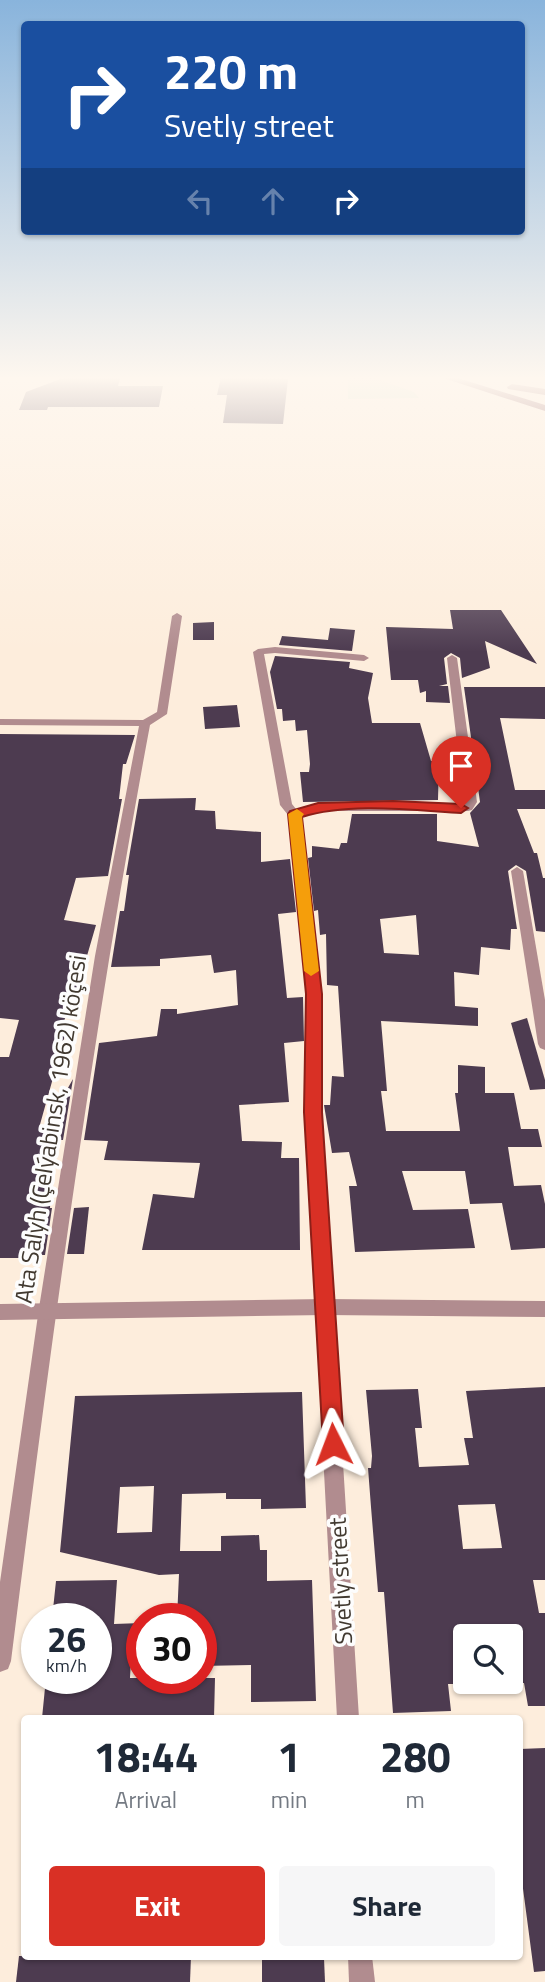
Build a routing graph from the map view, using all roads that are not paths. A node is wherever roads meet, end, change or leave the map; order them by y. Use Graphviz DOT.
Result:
graph roads {
  1 [pos="177,616"];
  2 [pos="364,658"];
  3 [pos="452,658"];
  4 [pos="0,722"];
  5 [pos="145,723"];
  6 [pos="295,814"];
  7 [pos="517,871"];
  8 [pos="545,1044"];
  9 [pos="326,1307"];
  10 [pos="545,1309"];
  11 [pos="46,1311"];
  12 [pos="0,1312"];
  13 [pos="0,1661"];
  14 [pos="348,1715"];
  15 [pos="360,1960"];
  16 [pos="362,1982"];
  1 -- 5 [label="street, Ata Salyh (Çelýabinsk, 1962) köçesi"];
  2 -- 6 [label="street, Svetly street"];
  3 -- 6 [label="street"];
  4 -- 5 [label="street"];
  5 -- 11 [label="street, Ata Salyh (Çelýabinsk, 1962) köçesi"];
  6 -- 9 [label="street, Svetly street"];
  7 -- 8 [label="street"];
  9 -- 10 [label="street"];
  9 -- 11 [label="street"];
  9 -- 14 [label="street, Svetly street"];
  11 -- 12 [label="street"];
  11 -- 13 [label="street, Ata Salyh (Çelýabinsk, 1962) köçesi"];
  15 -- 16 [label="street"];
}
